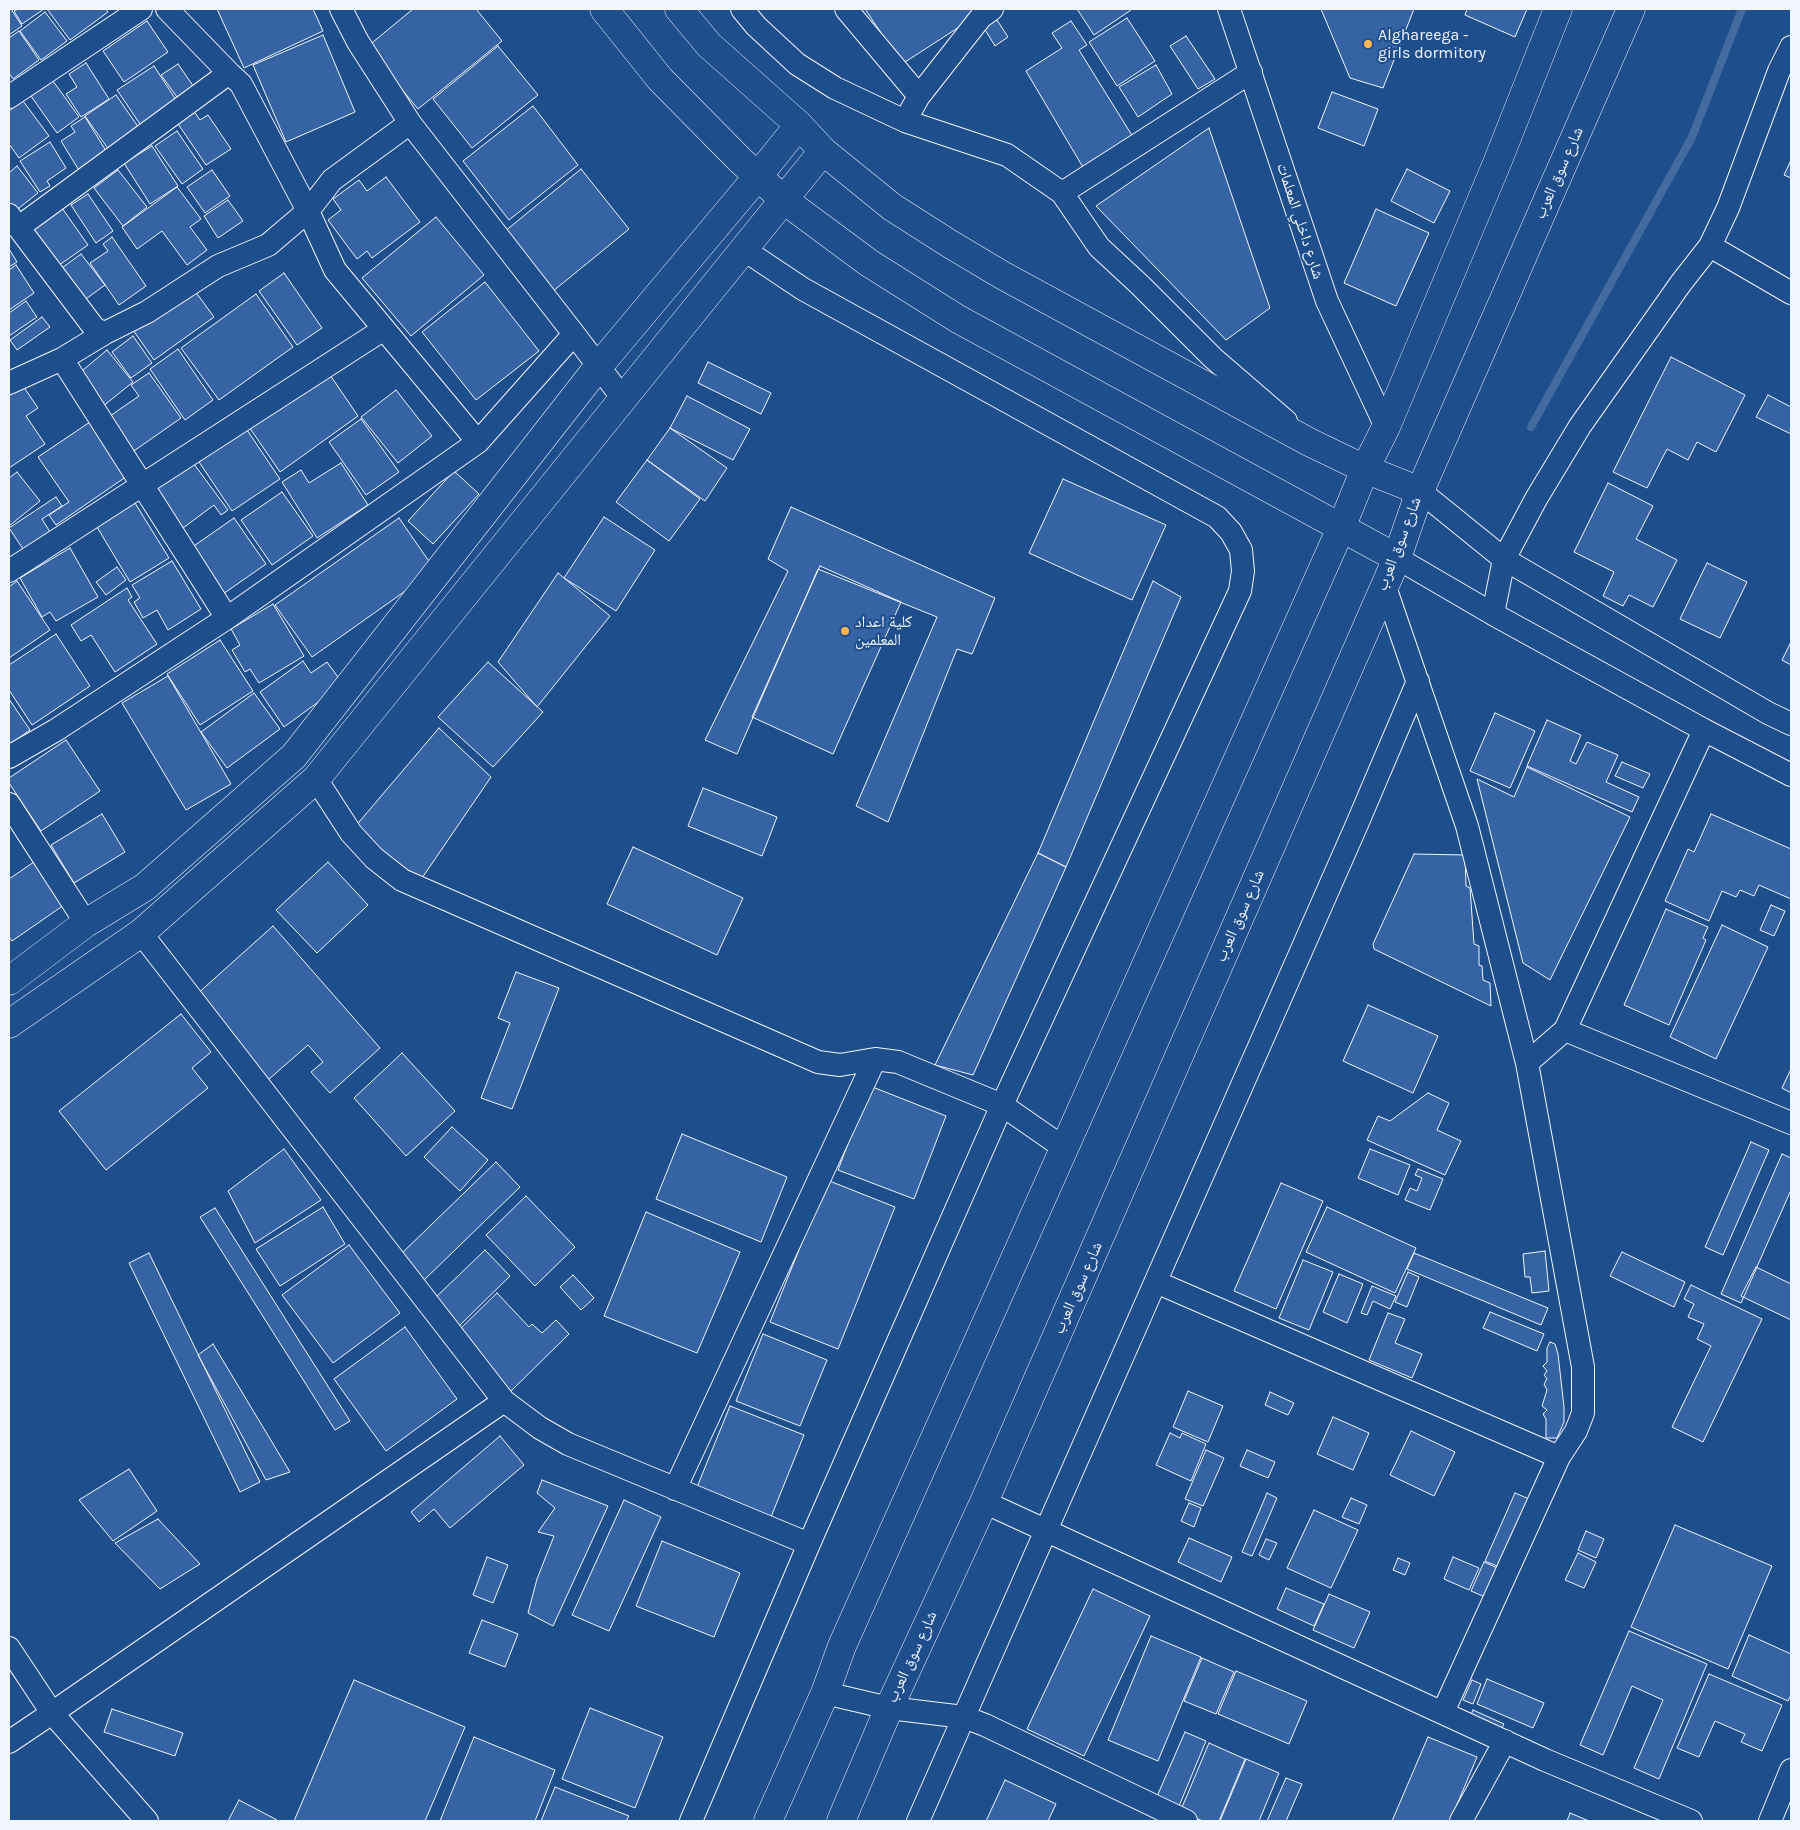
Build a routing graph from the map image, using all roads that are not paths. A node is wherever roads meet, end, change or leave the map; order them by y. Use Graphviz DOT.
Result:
graph roads {
  1 [pos="141,9"];
  2 [pos="167,9"];
  3 [pos="604,9"];
  4 [pos="679,9"];
  5 [pos="742,9"];
  6 [pos="846,9"];
  7 [pos="992,9"];
  8 [pos="1229,9"];
  9 [pos="1558,9"];
  10 [pos="1631,9"];
  11 [pos="350,12"];
  12 [pos="1791,47"];
  13 [pos="229,72"];
  14 [pos="1251,72"];
  15 [pos="919,96"];
  16 [pos="9,98"];
  17 [pos="905,121"];
  18 [pos="410,123"];
  19 [pos="799,125"];
  20 [pos="823,152"];
  21 [pos="758,176"];
  22 [pos="1062,193"];
  23 [pos="784,200"];
  24 [pos="308,211"];
  25 [pos="14,220"];
  26 [pos="1710,246"];
  27 [pos="743,249"];
  28 [pos="1791,293"];
  29 [pos="384,329"];
  30 [pos="105,333"];
  31 [pos="574,334"];
  32 [pos="62,359"];
  33 [pos="598,367"];
  34 [pos="9,383"];
  35 [pos="624,400"];
  36 [pos="1386,427"];
  37 [pos="478,442"];
  38 [pos="1309,442"];
  39 [pos="1365,469"];
  40 [pos="142,485"];
  41 [pos="1420,492"];
  42 [pos="1341,528"];
  43 [pos="1397,558"];
  44 [pos="1504,559"];
  45 [pos="9,571"];
  46 [pos="1384,584"];
  47 [pos="1493,614"];
  48 [pos="228,618"];
  49 [pos="1418,682"];
  50 [pos="1791,724"];
  51 [pos="1704,730"];
  52 [pos="9,757"];
  53 [pos="1791,775"];
  54 [pos="316,779"];
  55 [pos="9,804"];
  56 [pos="182,854"];
  57 [pos="203,879"];
  58 [pos="86,923"];
  59 [pos="141,933"];
  60 [pos="9,981"];
  61 [pos="9,1024"];
  62 [pos="1566,1030"];
  63 [pos="874,1059"];
  64 [pos="1526,1063"];
  65 [pos="1002,1105"];
  66 [pos="1791,1123"];
  67 [pos="1064,1148"];
  68 [pos="1156,1282"];
  69 [pos="504,1401"];
  70 [pos="1559,1457"];
  71 [pos="675,1488"];
  72 [pos="984,1502"];
  73 [pos="1046,1529"];
  74 [pos="810,1544"];
  75 [pos="9,1648"];
  76 [pos="825,1693"];
  77 [pos="889,1708"];
  78 [pos="1443,1712"];
  79 [pos="52,1713"];
  80 [pos="964,1717"];
  81 [pos="1505,1741"];
  82 [pos="9,1742"];
  83 [pos="1791,1770"];
  84 [pos="147,1821"];
  85 [pos="691,1821"];
  86 [pos="768,1821"];
  87 [pos="841,1821"];
  88 [pos="918,1821"];
  89 [pos="1186,1821"];
  90 [pos="1461,1821"];
  91 [pos="1691,1821"];
  92 [pos="1770,1821"];
  1 -- 16 [label="street"];
  2 -- 13 [label="street"];
  3 -- 21 [label="street"];
  4 -- 19 [label="street"];
  5 -- 17 [label="street"];
  6 -- 15 [label="street"];
  7 -- 15 [label="street"];
  8 -- 14 [label="street, شارع داخلي المعلمات"];
  9 -- 36 [label="street"];
  10 -- 41 [label="street, شارع سوق العرب"];
  11 -- 18 [label="street"];
  12 -- 26 [label="street"];
  13 -- 24 [label="street"];
  13 -- 25 [label="street"];
  14 -- 22 [label="street"];
  14 -- 36 [label="street, شارع داخلي المعلمات"];
  15 -- 17 [label="street"];
  17 -- 22 [label="street"];
  18 -- 24 [label="street"];
  18 -- 31 [label="street"];
  19 -- 20 [label="street"];
  19 -- 21 [label="street"];
  20 -- 23 [label="street"];
  20 -- 38 [label="street"];
  21 -- 23 [label="street"];
  21 -- 33 [label="street"];
  22 -- 38 [label="street"];
  23 -- 27 [label="street"];
  23 -- 42 [label="street"];
  24 -- 29 [label="street"];
  24 -- 30 [label="street"];
  25 -- 30 [label="street"];
  26 -- 28 [label="street"];
  26 -- 44 [label="street"];
  27 -- 35 [label="street"];
  27 -- 65 [label="street"];
  29 -- 37 [label="street"];
  29 -- 40 [label="street"];
  30 -- 32 [label="street"];
  31 -- 33 [label="street"];
  31 -- 37 [label="street"];
  32 -- 34 [label="street"];
  32 -- 40 [label="street"];
  33 -- 35 [label="street"];
  33 -- 56 [label="street"];
  35 -- 54 [label="street"];
  36 -- 39 [label="street"];
  37 -- 48 [label="street"];
  38 -- 39 [label="street"];
  39 -- 41 [label="street"];
  39 -- 42 [label="street"];
  40 -- 45 [label="street"];
  40 -- 48 [label="street"];
  41 -- 43 [label="street, شارع سوق العرب"];
  41 -- 44 [label="street"];
  42 -- 43 [label="street"];
  42 -- 67 [label="street"];
  43 -- 46 [label="street, شارع سوق العرب"];
  43 -- 47 [label="street"];
  44 -- 47 [label="street"];
  44 -- 50 [label="street"];
  46 -- 49 [label="street"];
  46 -- 72 [label="street, شارع سوق العرب"];
  47 -- 51 [label="street"];
  48 -- 52 [label="street"];
  49 -- 64 [label="street"];
  49 -- 68 [label="street"];
  51 -- 53 [label="street"];
  51 -- 62 [label="street"];
  54 -- 57 [label="street"];
  54 -- 63 [label="street"];
  55 -- 58 [label="street"];
  56 -- 57 [label="street"];
  56 -- 58 [label="street"];
  57 -- 59 [label="street"];
  58 -- 60 [label="street"];
  59 -- 61 [label="street"];
  59 -- 69 [label="street"];
  62 -- 64 [label="street"];
  62 -- 66 [label="street"];
  63 -- 65 [label="street"];
  63 -- 71 [label="street"];
  64 -- 70 [label="street"];
  65 -- 67 [label="street"];
  65 -- 74 [label="street"];
  67 -- 76 [label="street"];
  68 -- 70 [label="street"];
  68 -- 73 [label="street"];
  69 -- 71 [label="street"];
  69 -- 79 [label="street"];
  70 -- 78 [label="street"];
  71 -- 74 [label="street"];
  72 -- 73 [label="street"];
  72 -- 77 [label="street, شارع سوق العرب"];
  73 -- 78 [label="street"];
  73 -- 80 [label="street"];
  74 -- 85 [label="street"];
  75 -- 79 [label="street"];
  76 -- 77 [label="street"];
  76 -- 86 [label="street"];
  77 -- 80 [label="street"];
  77 -- 87 [label="street, شارع سوق العرب"];
  78 -- 81 [label="street"];
  79 -- 82 [label="street"];
  79 -- 84 [label="street"];
  80 -- 88 [label="street"];
  80 -- 89 [label="street"];
  81 -- 90 [label="street"];
  81 -- 91 [label="street"];
  83 -- 92 [label="street"];
}
